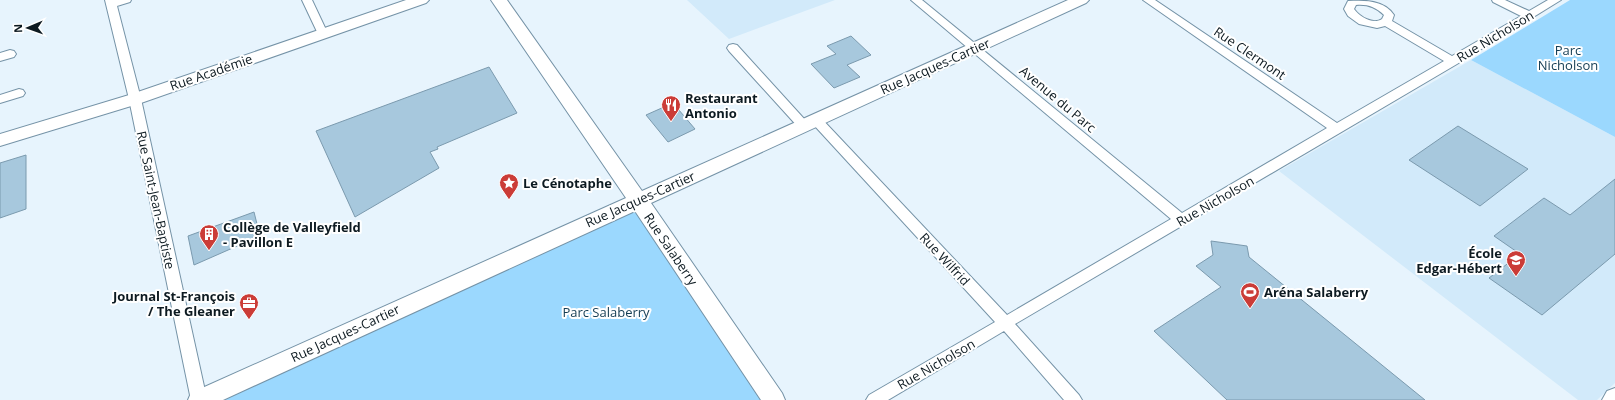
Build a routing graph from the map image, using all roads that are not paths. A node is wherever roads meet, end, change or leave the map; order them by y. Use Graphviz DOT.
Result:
graph roads {
  1 [pos="126,0"];
  2 [pos="307,0"];
  3 [pos="421,0"];
  4 [pos="499,0"];
  5 [pos="916,0"];
  6 [pos="1081,0"];
  7 [pos="1148,0"];
  8 [pos="1497,0"];
  9 [pos="1556,0"];
  10 [pos="111,2"];
  11 [pos="1528,15"];
  12 [pos="1386,22"];
  13 [pos="322,34"];
  14 [pos="733,48"];
  15 [pos="975,48"];
  16 [pos="1453,61"];
  17 [pos="18,93"];
  18 [pos="0,99"];
  19 [pos="135,99"];
  20 [pos="809,123"];
  21 [pos="1337,129"];
  22 [pos="0,140"];
  23 [pos="638,200"];
  24 [pos="1181,220"];
  25 [pos="1006,324"];
  26 [pos="1615,398"];
  27 [pos="199,400"];
  28 [pos="774,400"];
  29 [pos="874,400"];
  30 [pos="1074,400"];
  31 [pos="1613,400"];
  1 -- 10 [label="street"];
  2 -- 13 [label="street"];
  3 -- 13 [label="street, Rue Académie"];
  4 -- 23 [label="street, Rue Salaberry"];
  5 -- 15 [label="street, Avenue du Parc"];
  6 -- 15 [label="street, Rue Jacques-Cartier"];
  7 -- 21 [label="street, Rue Clermont"];
  8 -- 11 [label="street"];
  9 -- 11 [label="street, Rue Nicholson"];
  10 -- 19 [label="street, Rue Saint-Jean-Baptiste"];
  11 -- 16 [label="street, Rue Nicholson"];
  12 -- 16 [label="street"];
  13 -- 19 [label="street, Rue Académie"];
  14 -- 20 [label="street, Rue Wilfrid"];
  15 -- 20 [label="street, Rue Jacques-Cartier"];
  15 -- 24 [label="street, Avenue du Parc"];
  16 -- 21 [label="street, Rue Nicholson"];
  17 -- 18 [label="street"];
  19 -- 22 [label="street, Rue Académie"];
  19 -- 27 [label="street, Rue Saint-Jean-Baptiste"];
  20 -- 23 [label="street, Rue Jacques-Cartier"];
  20 -- 25 [label="street, Rue Wilfrid"];
  21 -- 24 [label="street, Rue Nicholson"];
  23 -- 27 [label="street, Rue Jacques-Cartier"];
  23 -- 28 [label="street, Rue Salaberry"];
  24 -- 25 [label="street, Rue Nicholson"];
  25 -- 29 [label="street, Rue Nicholson"];
  25 -- 30 [label="street, Rue Wilfrid"];
  26 -- 31 [label="street"];
}
